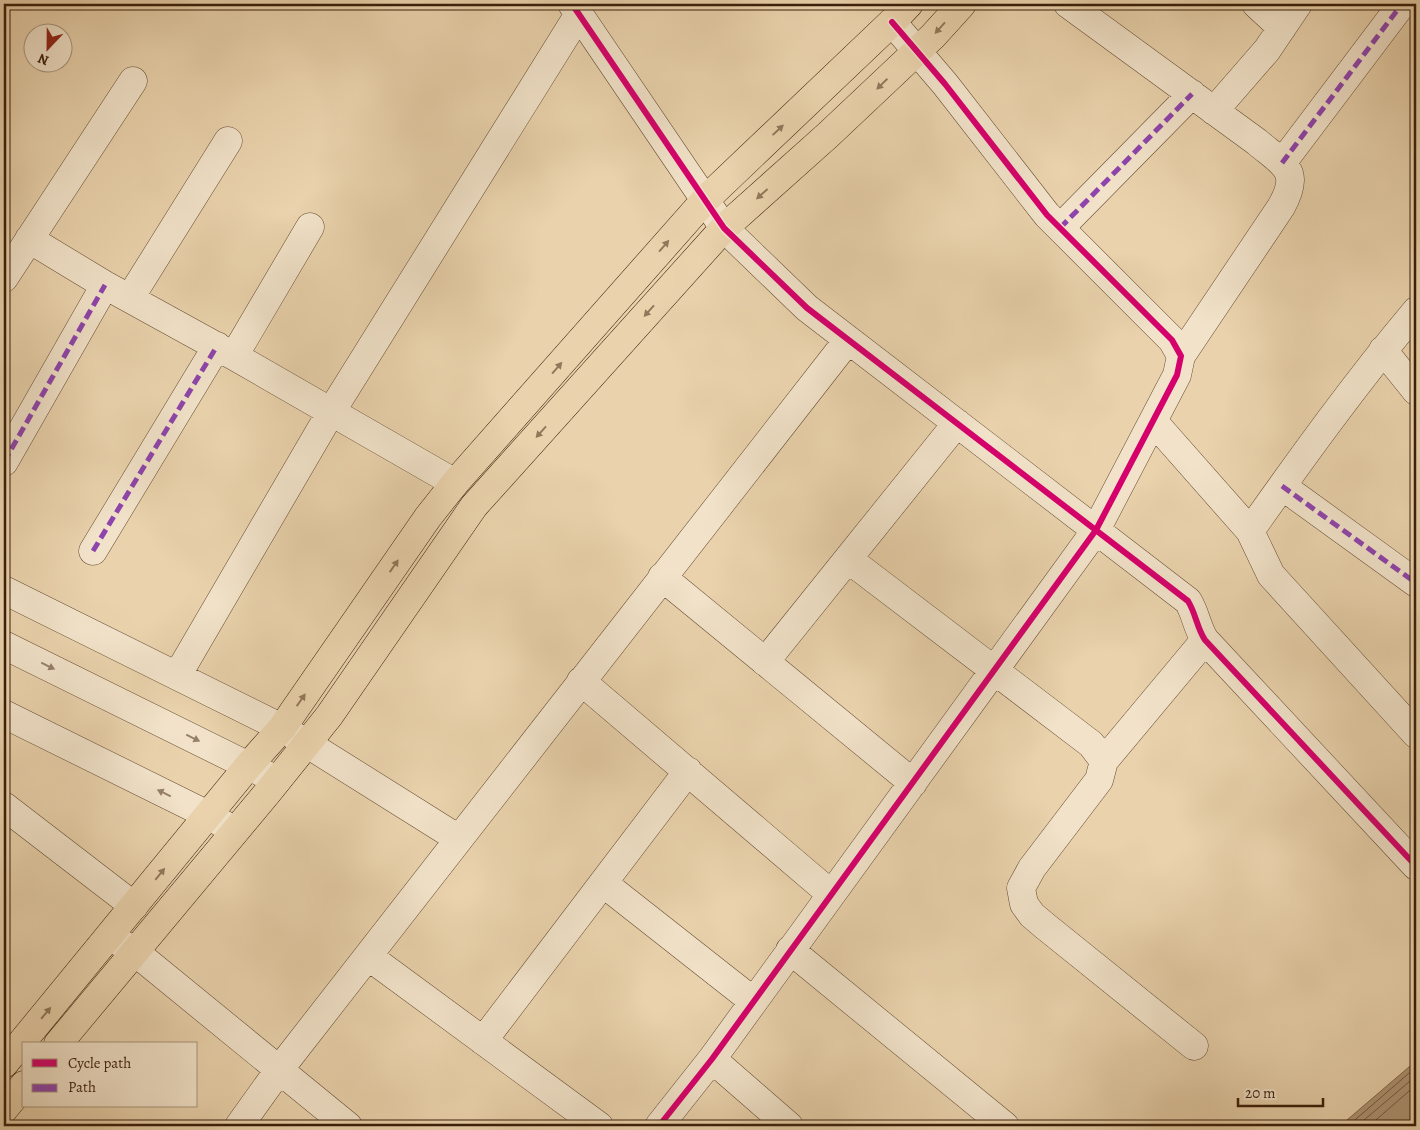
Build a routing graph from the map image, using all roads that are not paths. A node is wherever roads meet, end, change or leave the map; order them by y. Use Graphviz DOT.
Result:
graph roads {
  1 [pos="962,4"];
  2 [pos="1256,4"];
  3 [pos="1298,4"];
  4 [pos="1402,4"];
  5 [pos="1073,5"];
  6 [pos="575,9"];
  7 [pos="901,13"];
  8 [pos="1282,28"];
  9 [pos="917,51"];
  10 [pos="133,81"];
  11 [pos="1192,94"];
  12 [pos="1214,111"];
  13 [pos="228,141"];
  14 [pos="1282,163"];
  15 [pos="705,200"];
  16 [pos="310,227"];
  17 [pos="724,228"];
  18 [pos="1060,228"];
  19 [pos="29,240"];
  20 [pos="4,278"];
  21 [pos="105,285"];
  22 [pos="130,298"];
  23 [pos="1416,311"];
  24 [pos="848,340"];
  25 [pos="1383,350"];
  26 [pos="225,351"];
  27 [pos="1181,356"];
  28 [pos="1416,391"];
  29 [pos="331,412"];
  30 [pos="1152,422"];
  31 [pos="957,423"];
  32 [pos="4,462"];
  33 [pos="455,483"];
  34 [pos="1282,486"];
  35 [pos="428,517"];
  36 [pos="1096,530"];
  37 [pos="1250,531"];
  38 [pos="454,535"];
  39 [pos="93,551"];
  40 [pos="848,559"];
  41 [pos="662,577"];
  42 [pos="1416,583"];
  43 [pos="4,590"];
  44 [pos="1205,640"];
  45 [pos="4,645"];
  46 [pos="765,662"];
  47 [pos="994,670"];
  48 [pos="177,676"];
  49 [pos="581,681"];
  50 [pos="4,714"];
  51 [pos="282,728"];
  52 [pos="1416,734"];
  53 [pos="307,743"];
  54 [pos="1104,761"];
  55 [pos="249,765"];
  56 [pos="688,771"];
  57 [pos="277,780"];
  58 [pos="912,783"];
  59 [pos="4,806"];
  60 [pos="208,814"];
  61 [pos="235,831"];
  62 [pos="459,839"];
  63 [pos="1416,866"];
  64 [pos="603,883"];
  65 [pos="831,894"];
  66 [pos="134,906"];
  67 [pos="110,936"];
  68 [pos="790,950"];
  69 [pos="135,952"];
  70 [pos="368,956"];
  71 [pos="753,1001"];
  72 [pos="483,1041"];
  73 [pos="22,1042"];
  74 [pos="22,1042"];
  75 [pos="60,1042"];
  76 [pos="1194,1046"];
  77 [pos="712,1058"];
  78 [pos="4,1064"];
  79 [pos="279,1070"];
  80 [pos="22,1087"];
  81 [pos="4,1109"];
  82 [pos="239,1126"];
  83 [pos="348,1126"];
  84 [pos="599,1126"];
  85 [pos="659,1126"];
  86 [pos="789,1126"];
  87 [pos="1005,1126"];
  1 -- 9 [label="main road, one-way"];
  2 -- 8 [label="street"];
  3 -- 8 [label="street"];
  4 -- 14 [label="street"];
  5 -- 11 [label="street"];
  6 -- 15 [label="street"];
  6 -- 29 [label="street"];
  7 -- 9 [label="street"];
  15 -- 7 [label="main road, one-way"];
  8 -- 12 [label="street"];
  9 -- 17 [label="main road, one-way"];
  9 -- 18 [label="street"];
  10 -- 19 [label="street"];
  11 -- 12 [label="street"];
  11 -- 18 [label="street"];
  12 -- 14 [label="street"];
  13 -- 22 [label="street"];
  14 -- 27 [label="street"];
  15 -- 17 [label="street"];
  33 -- 15 [label="main road, one-way"];
  16 -- 26 [label="street"];
  17 -- 24 [label="street"];
  17 -- 38 [label="main road, one-way"];
  18 -- 27 [label="street"];
  19 -- 20 [label="street"];
  19 -- 21 [label="street"];
  21 -- 22 [label="street"];
  21 -- 32 [label="street"];
  22 -- 26 [label="street"];
  23 -- 25 [label="street"];
  24 -- 31 [label="street"];
  24 -- 41 [label="street"];
  25 -- 28 [label="street"];
  25 -- 34 [label="street"];
  26 -- 29 [label="street"];
  26 -- 39 [label="street"];
  27 -- 30 [label="street"];
  29 -- 33 [label="street"];
  29 -- 48 [label="street"];
  30 -- 36 [label="street"];
  30 -- 37 [label="street"];
  31 -- 36 [label="street"];
  31 -- 40 [label="street"];
  33 -- 35 [label="main road"];
  34 -- 37 [label="street"];
  34 -- 42 [label="street"];
  35 -- 38 [label="main road"];
  51 -- 35 [label="main road, one-way"];
  36 -- 44 [label="street"];
  36 -- 47 [label="street"];
  37 -- 52 [label="street"];
  38 -- 53 [label="main road"];
  40 -- 46 [label="street"];
  40 -- 47 [label="street"];
  41 -- 46 [label="street"];
  41 -- 49 [label="street"];
  43 -- 48 [label="street"];
  44 -- 54 [label="street"];
  44 -- 63 [label="street"];
  45 -- 55 [label="street, one-way"];
  46 -- 58 [label="street"];
  47 -- 54 [label="street"];
  47 -- 58 [label="street"];
  48 -- 51 [label="street"];
  49 -- 56 [label="street"];
  49 -- 62 [label="street"];
  60 -- 50 [label="street, one-way"];
  51 -- 53 [label="street"];
  51 -- 55 [label="main road"];
  53 -- 57 [label="main road"];
  53 -- 62 [label="street"];
  54 -- 76 [label="street"];
  55 -- 57 [label="street"];
  55 -- 60 [label="main road"];
  56 -- 64 [label="street"];
  56 -- 65 [label="street"];
  57 -- 61 [label="main road"];
  58 -- 65 [label="street"];
  59 -- 66 [label="street"];
  60 -- 61 [label="street"];
  66 -- 60 [label="main road, one-way"];
  61 -- 69 [label="main road"];
  62 -- 70 [label="street"];
  64 -- 71 [label="street"];
  64 -- 72 [label="street"];
  65 -- 68 [label="street"];
  66 -- 67 [label="main road"];
  67 -- 69 [label="street"];
  74 -- 67 [label="main road, one-way"];
  68 -- 71 [label="street"];
  68 -- 87 [label="street"];
  69 -- 75 [label="main road"];
  69 -- 79 [label="street"];
  70 -- 72 [label="street"];
  70 -- 79 [label="street"];
  71 -- 77 [label="street"];
  72 -- 84 [label="street"];
  78 -- 73 [label="main road, one-way"];
  77 -- 85 [label="street"];
  77 -- 86 [label="street"];
  79 -- 82 [label="street"];
  79 -- 83 [label="street"];
  80 -- 81 [label="main road"];
}
